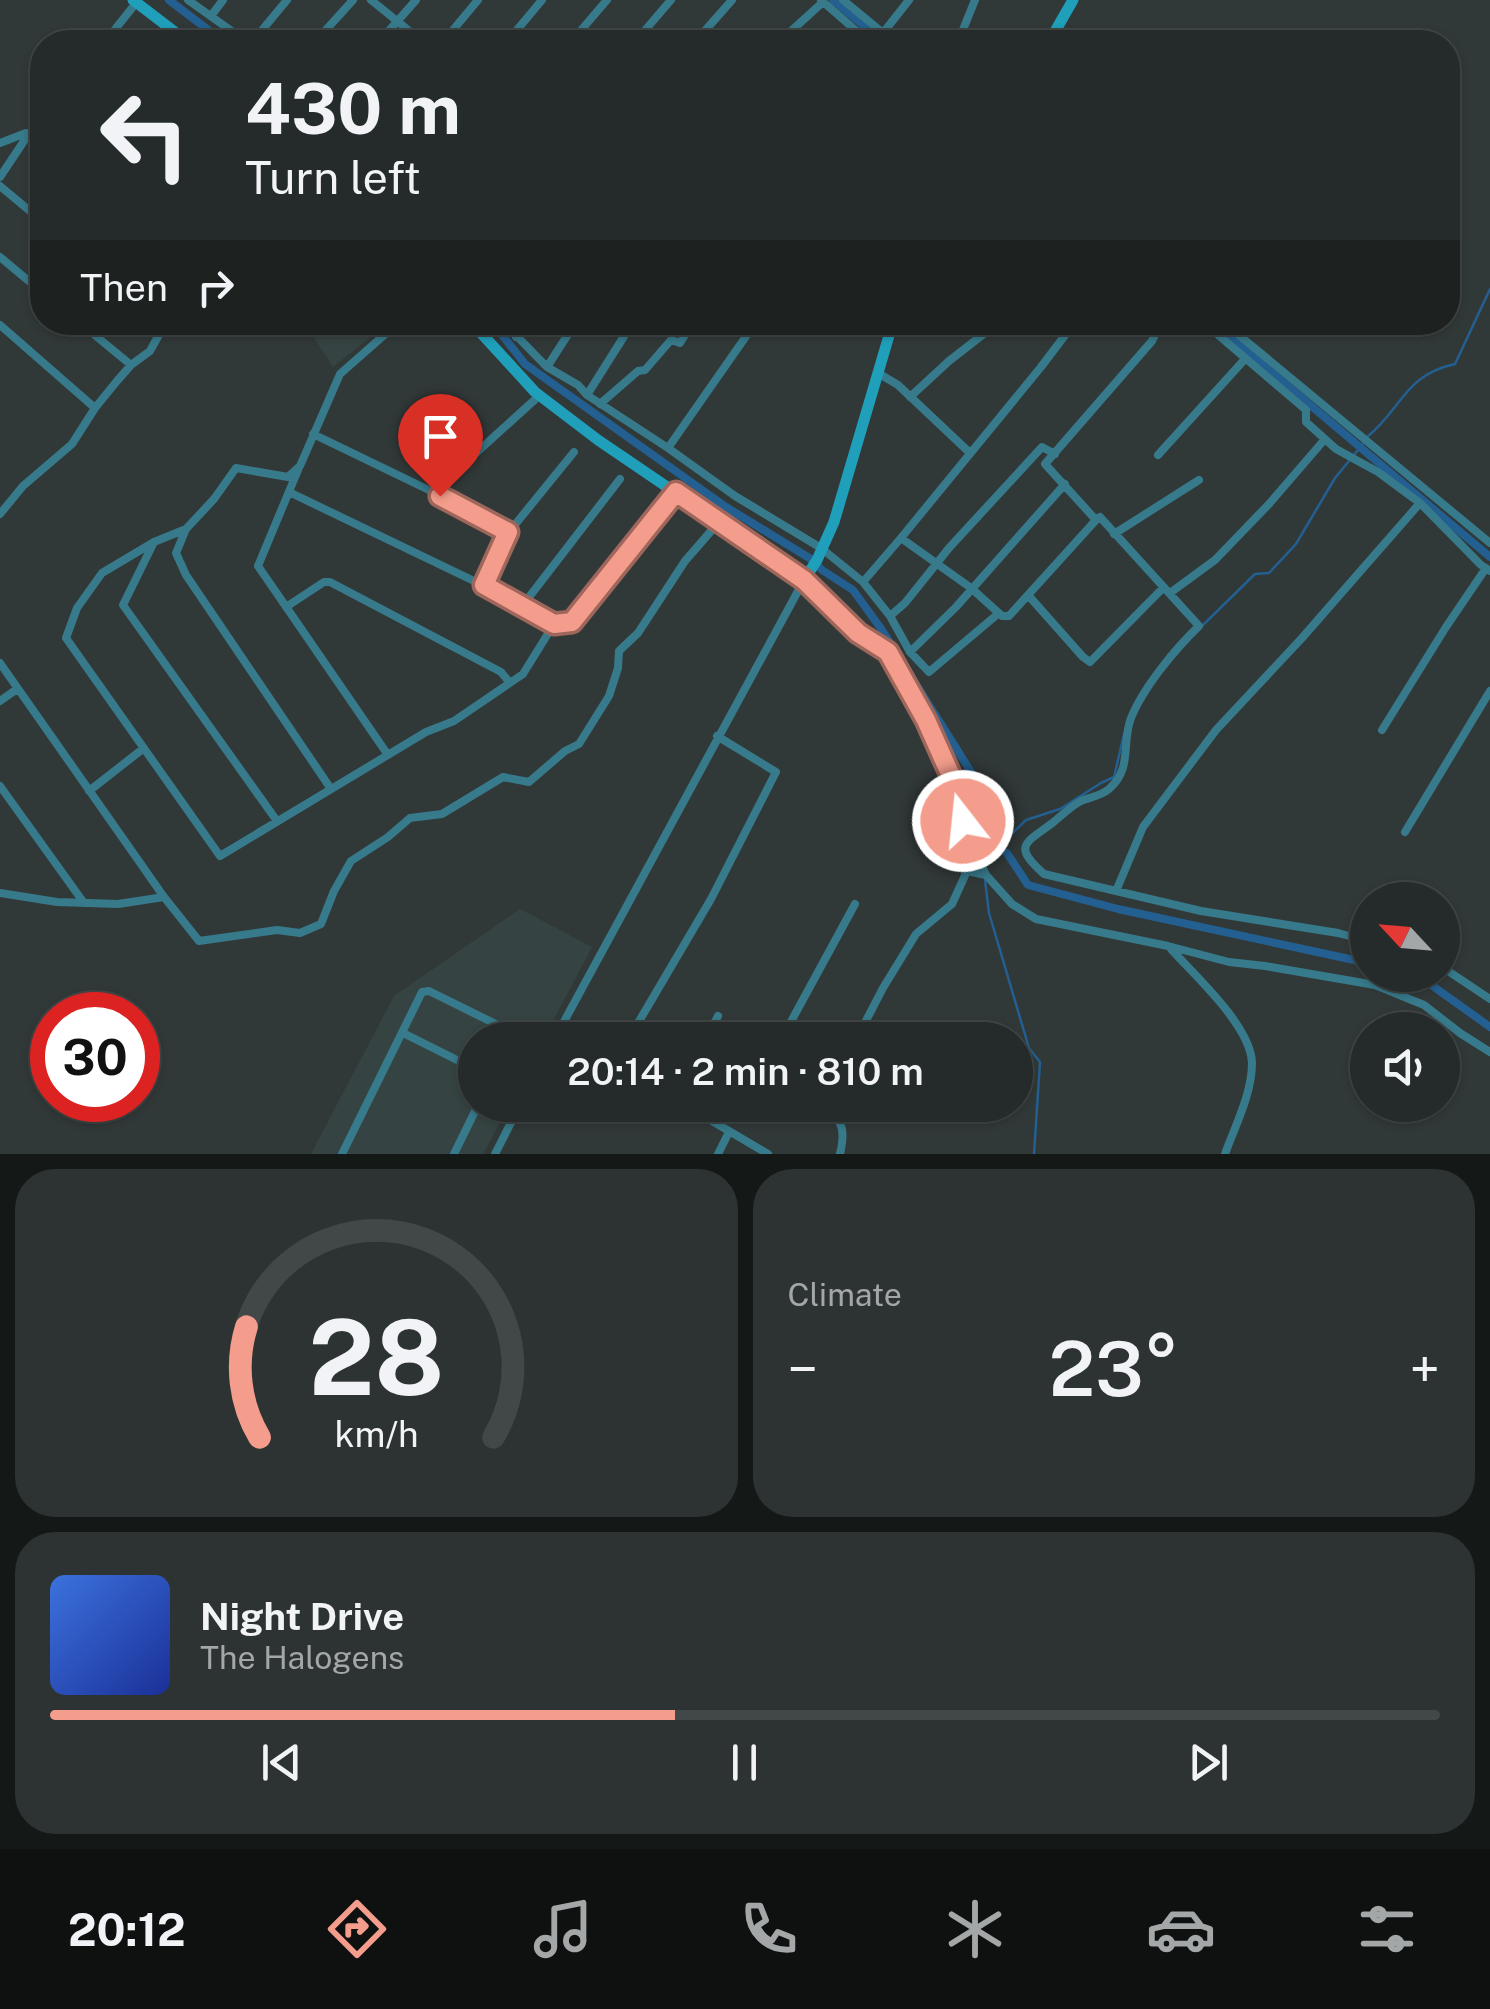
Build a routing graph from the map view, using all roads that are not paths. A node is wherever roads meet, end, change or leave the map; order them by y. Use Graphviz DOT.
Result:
graph roads {
  1 [pos="188,0"];
  2 [pos="224,0"];
  3 [pos="287,0"];
  4 [pos="353,0"];
  5 [pos="372,0"];
  6 [pos="416,0"];
  7 [pos="478,0"];
  8 [pos="542,0"];
  9 [pos="607,0"];
  10 [pos="671,0"];
  11 [pos="732,0"];
  12 [pos="844,0"];
  13 [pos="908,0"];
  14 [pos="975,0"];
  15 [pos="1073,0"];
  16 [pos="134,1"];
  17 [pos="822,1"];
  18 [pos="211,16"];
  19 [pos="397,22"];
  20 [pos="113,30"];
  21 [pos="172,30"];
  22 [pos="230,30"];
  23 [pos="261,30"];
  24 [pos="326,30"];
  25 [pos="390,30"];
  26 [pos="407,30"];
  27 [pos="453,30"];
  28 [pos="517,30"];
  29 [pos="581,30"];
  30 [pos="645,30"];
  31 [pos="706,30"];
  32 [pos="791,30"];
  33 [pos="855,30"];
  34 [pos="878,30"];
  35 [pos="886,30"];
  36 [pos="963,30"];
  37 [pos="1056,30"];
  38 [pos="30,133"];
  39 [pos="28,135"];
  40 [pos="0,143"];
  41 [pos="0,176"];
  42 [pos="0,186"];
  43 [pos="30,211"];
  44 [pos="0,257"];
  45 [pos="30,282"];
  46 [pos="0,325"];
  47 [pos="95,335"];
  48 [pos="159,335"];
  49 [pos="384,335"];
  50 [pos="482,335"];
  51 [pos="568,335"];
  52 [pos="626,335"];
  53 [pos="685,335"];
  54 [pos="747,335"];
  55 [pos="890,335"];
  56 [pos="982,335"];
  57 [pos="1065,335"];
  58 [pos="1155,335"];
  59 [pos="1218,335"];
  60 [pos="1239,335"];
  61 [pos="516,337"];
  62 [pos="1245,359"];
  63 [pos="131,365"];
  64 [pos="547,367"];
  65 [pos="878,373"];
  66 [pos="540,395"];
  67 [pos="587,396"];
  68 [pos="910,397"];
  69 [pos="600,404"];
  70 [pos="96,408"];
  71 [pos="313,434"];
  72 [pos="1324,438"];
  73 [pos="668,448"];
  74 [pos="574,452"];
  75 [pos="970,454"];
  76 [pos="1055,454"];
  77 [pos="1158,455"];
  78 [pos="300,466"];
  79 [pos="620,480"];
  80 [pos="1199,480"];
  81 [pos="1066,484"];
  82 [pos="289,492"];
  83 [pos="432,492"];
  84 [pos="676,492"];
  85 [pos="1420,503"];
  86 [pos="0,514"];
  87 [pos="1096,520"];
  88 [pos="718,522"];
  89 [pos="186,529"];
  90 [pos="508,532"];
  91 [pos="1114,534"];
  92 [pos="901,538"];
  93 [pos="154,542"];
  94 [pos="1490,543"];
  95 [pos="819,554"];
  96 [pos="936,565"];
  97 [pos="1488,569"];
  98 [pos="806,576"];
  99 [pos="862,582"];
  100 [pos="484,585"];
  101 [pos="970,588"];
  102 [pos="1167,590"];
  103 [pos="1028,595"];
  104 [pos="523,606"];
  105 [pos="286,608"];
  106 [pos="999,613"];
  107 [pos="890,616"];
  108 [pos="554,624"];
  109 [pos="910,652"];
  110 [pos="0,664"];
  111 [pos="510,683"];
  112 [pos="17,689"];
  113 [pos="1490,691"];
  114 [pos="0,701"];
  115 [pos="1382,730"];
  116 [pos="718,736"];
  117 [pos="144,748"];
  118 [pos="388,755"];
  119 [pos="0,786"];
  120 [pos="332,789"];
  121 [pos="89,791"];
  122 [pos="278,821"];
  123 [pos="1405,832"];
  124 [pos="986,875"];
  125 [pos="1116,891"];
  126 [pos="0,893"];
  127 [pos="164,896"];
  128 [pos="84,903"];
  129 [pos="854,904"];
  130 [pos="1350,936"];
  131 [pos="1168,946"];
  132 [pos="1460,979"];
  133 [pos="1490,998"];
  134 [pos="718,1016"];
  135 [pos="492,1022"];
  136 [pos="564,1022"];
  137 [pos="639,1022"];
  138 [pos="715,1022"];
  139 [pos="791,1022"];
  140 [pos="865,1022"];
  141 [pos="403,1033"];
  142 [pos="1490,1052"];
  143 [pos="458,1060"];
  144 [pos="470,1122"];
  145 [pos="511,1122"];
  146 [pos="713,1122"];
  147 [pos="841,1122"];
  148 [pos="729,1132"];
  149 [pos="342,1154"];
  150 [pos="454,1154"];
  151 [pos="494,1154"];
  152 [pos="718,1154"];
  153 [pos="768,1154"];
  154 [pos="840,1154"];
  155 [pos="1225,1154"];
  1 -- 18 [label="street"];
  2 -- 18 [label="street"];
  3 -- 23 [label="street"];
  4 -- 24 [label="street"];
  5 -- 19 [label="street"];
  6 -- 19 [label="street"];
  7 -- 27 [label="street"];
  8 -- 28 [label="street"];
  9 -- 29 [label="street"];
  10 -- 30 [label="street"];
  11 -- 31 [label="street"];
  12 -- 34 [label="street"];
  13 -- 35 [label="street"];
  14 -- 36 [label="street"];
  15 -- 37 [label="street"];
  16 -- 20 [label="street"];
  16 -- 21 [label="street"];
  17 -- 32 [label="street"];
  17 -- 33 [label="street"];
  18 -- 22 [label="street"];
  19 -- 25 [label="street"];
  19 -- 26 [label="street"];
  38 -- 39 [label="street"];
  39 -- 40 [label="street"];
  39 -- 41 [label="street"];
  42 -- 43 [label="street"];
  44 -- 45 [label="street"];
  46 -- 70 [label="street"];
  47 -- 63 [label="street"];
  48 -- 63 [label="street"];
  49 -- 71 [label="street"];
  50 -- 66 [label="street"];
  51 -- 64 [label="street"];
  52 -- 67 [label="street"];
  53 -- 69 [label="street"];
  54 -- 73 [label="street"];
  55 -- 65 [label="street"];
  56 -- 68 [label="street"];
  57 -- 75 [label="street"];
  58 -- 76 [label="street"];
  59 -- 62 [label="street"];
  60 -- 94 [label="street"];
  61 -- 64 [label="street"];
  62 -- 72 [label="street"];
  62 -- 77 [label="street"];
  63 -- 70 [label="street"];
  64 -- 67 [label="street"];
  65 -- 68 [label="street"];
  65 -- 95 [label="street"];
  66 -- 83 [label="street"];
  66 -- 84 [label="street"];
  67 -- 69 [label="street"];
  68 -- 75 [label="street"];
  69 -- 73 [label="street"];
  70 -- 86 [label="street"];
  71 -- 78 [label="street"];
  71 -- 83 [label="street"];
  72 -- 85 [label="street"];
  72 -- 102 [label="street"];
  73 -- 95 [label="street"];
  74 -- 90 [label="street"];
  75 -- 92 [label="street"];
  76 -- 81 [label="street"];
  76 -- 96 [label="street"];
  78 -- 82 [label="street"];
  78 -- 89 [label="street"];
  79 -- 104 [label="street"];
  80 -- 91 [label="street"];
  81 -- 87 [label="street"];
  81 -- 101 [label="street"];
  82 -- 100 [label="street"];
  82 -- 105 [label="street"];
  83 -- 90 [label="street"];
  84 -- 88 [label="street"];
  84 -- 108 [label="street"];
  85 -- 97 [label="street"];
  85 -- 125 [label="street"];
  87 -- 91 [label="street"];
  87 -- 103 [label="street"];
  88 -- 98 [label="street"];
  88 -- 127 [label="street"];
  89 -- 93 [label="street"];
  89 -- 120 [label="street"];
  90 -- 100 [label="street"];
  91 -- 102 [label="street"];
  92 -- 96 [label="street"];
  92 -- 99 [label="street"];
  93 -- 117 [label="street"];
  93 -- 122 [label="street"];
  95 -- 98 [label="street"];
  95 -- 99 [label="street"];
  96 -- 101 [label="street"];
  96 -- 107 [label="street"];
  97 -- 115 [label="street"];
  98 -- 116 [label="street"];
  98 -- 124 [label="street"];
  99 -- 107 [label="street"];
  100 -- 104 [label="street"];
  101 -- 106 [label="street"];
  101 -- 109 [label="street"];
  102 -- 103 [label="street"];
  102 -- 125 [label="street"];
  103 -- 106 [label="street"];
  104 -- 108 [label="street"];
  105 -- 111 [label="street"];
  105 -- 118 [label="street"];
  106 -- 109 [label="street"];
  107 -- 109 [label="street"];
  108 -- 111 [label="street"];
  110 -- 112 [label="street"];
  111 -- 118 [label="street"];
  112 -- 114 [label="street"];
  112 -- 121 [label="street"];
  113 -- 123 [label="street"];
  116 -- 136 [label="street"];
  116 -- 137 [label="street"];
  117 -- 121 [label="street"];
  117 -- 122 [label="street"];
  118 -- 120 [label="street"];
  119 -- 128 [label="street"];
  120 -- 122 [label="street"];
  121 -- 127 [label="street"];
  124 -- 131 [label="street"];
  124 -- 140 [label="street"];
  125 -- 130 [label="street"];
  126 -- 128 [label="street"];
  127 -- 128 [label="street"];
  129 -- 139 [label="street"];
  131 -- 142 [label="street"];
  131 -- 155 [label="street"];
  132 -- 133 [label="street"];
  134 -- 138 [label="street"];
  135 -- 141 [label="street"];
  141 -- 143 [label="street"];
  141 -- 149 [label="street"];
  144 -- 150 [label="street"];
  145 -- 151 [label="street"];
  146 -- 148 [label="street"];
  147 -- 154 [label="street"];
  148 -- 152 [label="street"];
  148 -- 153 [label="street"];
}
